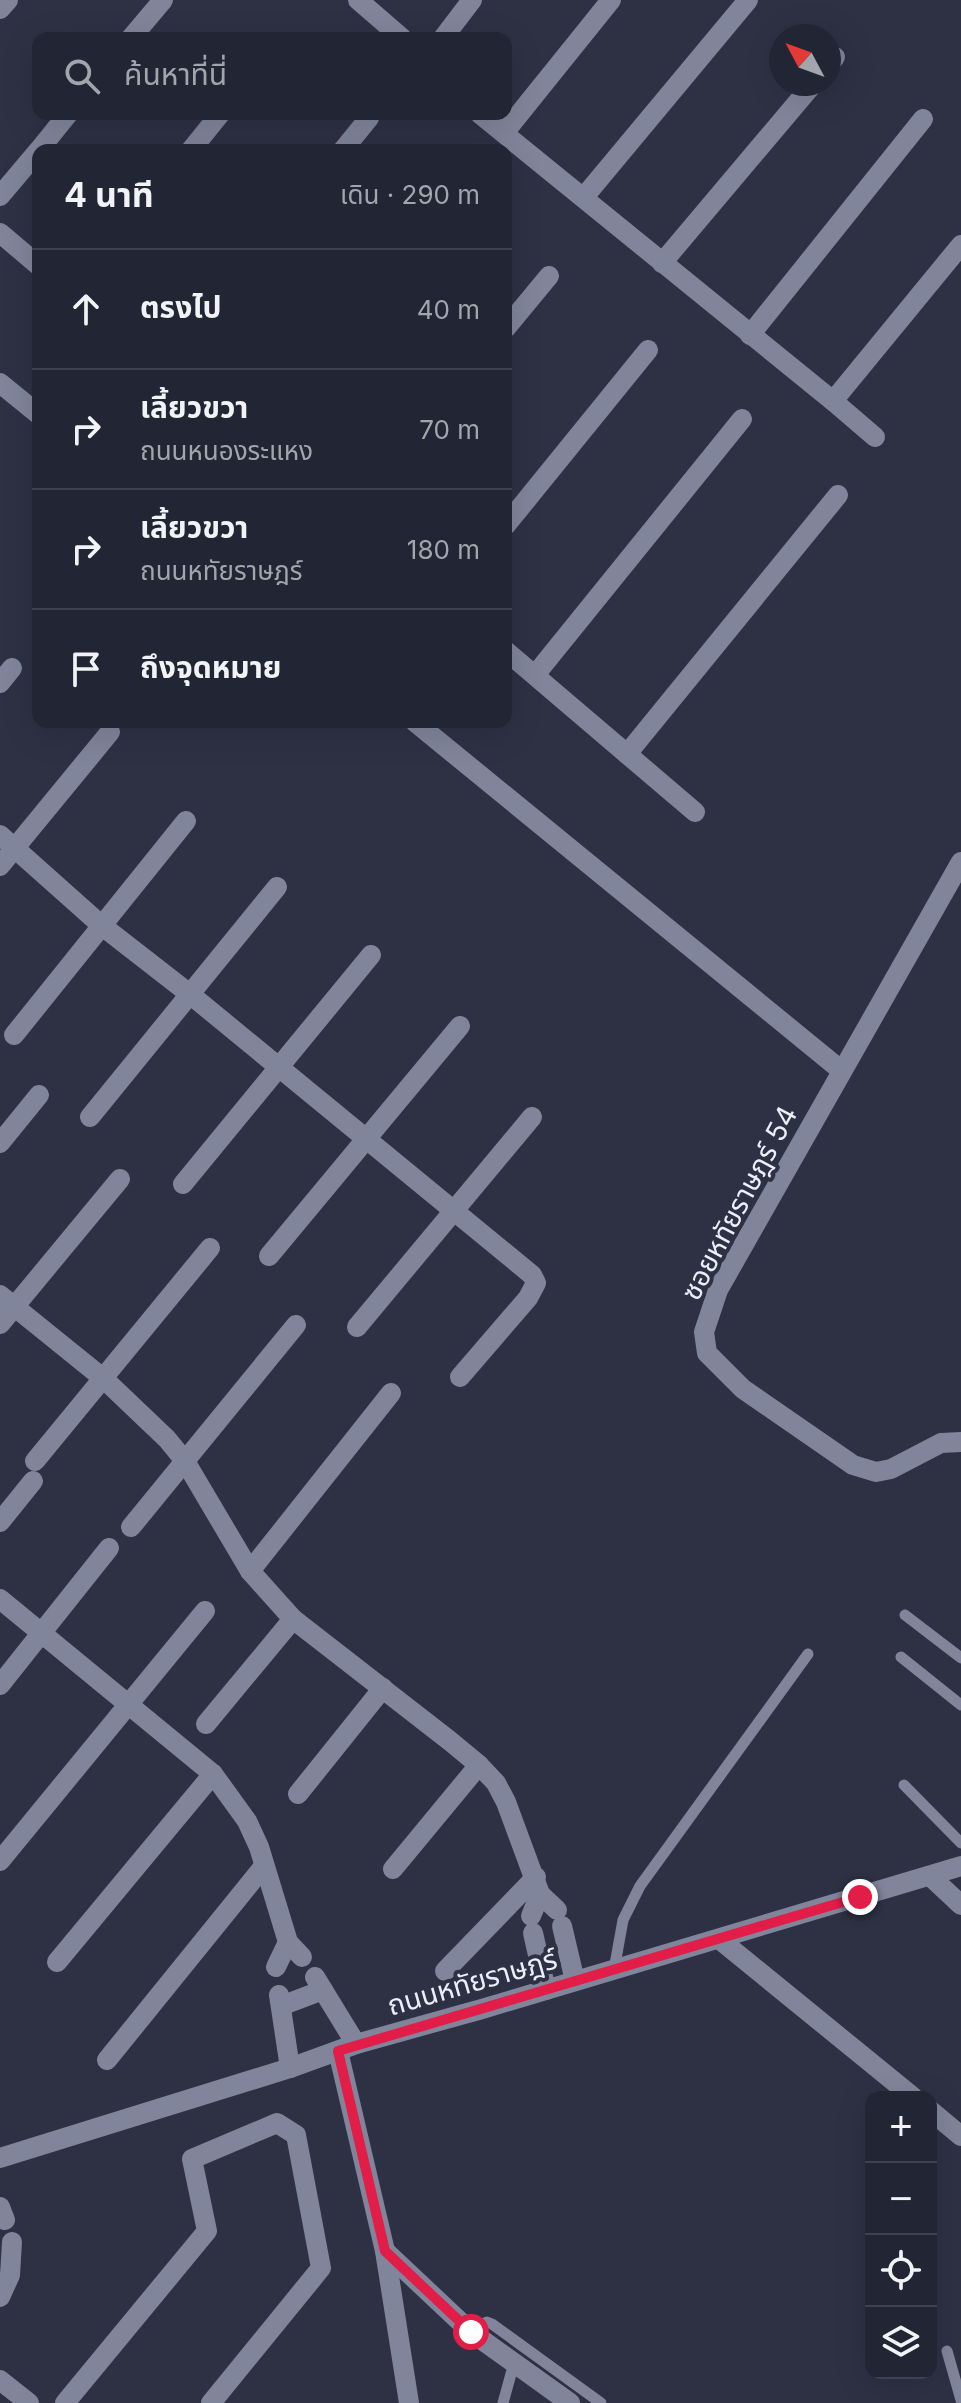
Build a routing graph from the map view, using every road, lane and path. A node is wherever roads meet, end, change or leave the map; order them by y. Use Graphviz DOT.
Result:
graph roads {
  1 [pos="8,0"];
  2 [pos="163,0"];
  3 [pos="358,0"];
  4 [pos="472,0"];
  5 [pos="611,0"];
  6 [pos="748,0"];
  7 [pos="0,9"];
  8 [pos="136,32"];
  9 [pos="395,32"];
  10 [pos="448,32"];
  11 [pos="803,96"];
  12 [pos="923,119"];
  13 [pos="63,120"];
  14 [pos="215,120"];
  15 [pos="367,120"];
  16 [pos="488,120"];
  17 [pos="504,133"];
  18 [pos="43,144"];
  19 [pos="196,144"];
  20 [pos="348,144"];
  21 [pos="32,157"];
  22 [pos="0,196"];
  23 [pos="584,197"];
  24 [pos="0,233"];
  25 [pos="961,245"];
  26 [pos="32,260"];
  27 [pos="662,263"];
  28 [pos="549,276"];
  29 [pos="512,321"];
  30 [pos="750,335"];
  31 [pos="648,350"];
  32 [pos="0,383"];
  33 [pos="833,401"];
  34 [pos="32,409"];
  35 [pos="742,419"];
  36 [pos="875,437"];
  37 [pos="838,495"];
  38 [pos="512,518"];
  39 [pos="512,656"];
  40 [pos="535,675"];
  41 [pos="422,728"];
  42 [pos="110,732"];
  43 [pos="627,754"];
  44 [pos="695,812"];
  45 [pos="186,821"];
  46 [pos="7,842"];
  47 [pos="961,862"];
  48 [pos="0,866"];
  49 [pos="277,887"];
  50 [pos="101,925"];
  51 [pos="371,955"];
  52 [pos="191,995"];
  53 [pos="460,1026"];
  54 [pos="14,1035"];
  55 [pos="278,1067"];
  56 [pos="842,1071"];
  57 [pos="39,1095"];
  58 [pos="90,1117"];
  59 [pos="532,1117"];
  60 [pos="367,1139"];
  61 [pos="0,1143"];
  62 [pos="120,1179"];
  63 [pos="183,1184"];
  64 [pos="454,1209"];
  65 [pos="210,1248"];
  66 [pos="269,1256"];
  67 [pos="7,1301"];
  68 [pos="0,1324"];
  69 [pos="296,1325"];
  70 [pos="357,1327"];
  71 [pos="460,1377"];
  72 [pos="104,1379"];
  73 [pos="391,1393"];
  74 [pos="961,1442"];
  75 [pos="185,1461"];
  76 [pos="0,1522"];
  77 [pos="131,1527"];
  78 [pos="109,1548"];
  79 [pos="250,1571"];
  80 [pos="0,1599"];
  81 [pos="205,1611"];
  82 [pos="905,1615"];
  83 [pos="293,1619"];
  84 [pos="41,1633"];
  85 [pos="808,1654"];
  86 [pos="901,1657"];
  87 [pos="961,1658"];
  88 [pos="0,1685"];
  89 [pos="383,1688"];
  90 [pos="128,1705"];
  91 [pos="961,1705"];
  92 [pos="206,1724"];
  93 [pos="479,1765"];
  94 [pos="213,1774"];
  95 [pos="904,1785"];
  96 [pos="298,1794"];
  97 [pos="961,1843"];
  98 [pos="0,1861"];
  99 [pos="264,1866"];
  100 [pos="961,1866"];
  101 [pos="393,1869"];
  102 [pos="930,1876"];
  103 [pos="538,1886"];
  104 [pos="961,1905"];
  105 [pos="719,1939"];
  106 [pos="288,1942"];
  107 [pos="302,1957"];
  108 [pos="57,1962"];
  109 [pos="276,1967"];
  110 [pos="614,1970"];
  111 [pos="445,1971"];
  112 [pos="575,1981"];
  113 [pos="546,1990"];
  114 [pos="347,2048"];
  115 [pos="107,2060"];
  116 [pos="290,2068"];
  117 [pos="906,2091"];
  118 [pos="937,2116"];
  119 [pos="961,2136"];
  120 [pos="0,2158"];
  121 [pos="12,2242"];
  122 [pos="385,2251"];
  123 [pos="0,2297"];
  124 [pos="471,2332"];
  125 [pos="947,2351"];
  126 [pos="514,2363"];
  127 [pos="0,2380"];
  128 [pos="961,2400"];
  129 [pos="29,2403"];
  130 [pos="65,2403"];
  131 [pos="211,2403"];
  132 [pos="409,2403"];
  133 [pos="503,2403"];
  134 [pos="570,2403"];
  135 [pos="601,2403"];
  1 -- 7 [label="street"];
  2 -- 8 [label="street"];
  3 -- 9 [label="street"];
  4 -- 10 [label="street"];
  5 -- 17 [label="street"];
  6 -- 23 [label="street"];
  11 -- 27 [label="street"];
  12 -- 30 [label="street"];
  13 -- 18 [label="street"];
  14 -- 19 [label="street"];
  15 -- 20 [label="street"];
  16 -- 17 [label="street"];
  17 -- 23 [label="street"];
  21 -- 22 [label="street"];
  23 -- 27 [label="street"];
  24 -- 26 [label="street"];
  25 -- 33 [label="street"];
  27 -- 30 [label="street"];
  28 -- 29 [label="street"];
  30 -- 33 [label="street"];
  31 -- 38 [label="street"];
  32 -- 34 [label="street"];
  33 -- 36 [label="street"];
  35 -- 40 [label="street"];
  37 -- 43 [label="street"];
  39 -- 40 [label="street"];
  40 -- 43 [label="street"];
  41 -- 56 [label="street"];
  42 -- 46 [label="street"];
  43 -- 44 [label="street"];
  45 -- 50 [label="street"];
  46 -- 48 [label="street"];
  46 -- 50 [label="street"];
  47 -- 56 [label="street, ซอยหทัยราษฎร์ 54"];
  49 -- 52 [label="street"];
  50 -- 52 [label="street"];
  50 -- 54 [label="street"];
  51 -- 55 [label="street"];
  52 -- 55 [label="street"];
  52 -- 58 [label="street"];
  53 -- 60 [label="street"];
  55 -- 60 [label="street"];
  55 -- 63 [label="street"];
  56 -- 74 [label="street, ซอยหทัยราษฎร์ 54"];
  57 -- 61 [label="street"];
  59 -- 64 [label="street"];
  60 -- 64 [label="street"];
  60 -- 66 [label="street"];
  62 -- 67 [label="street"];
  64 -- 70 [label="street"];
  64 -- 71 [label="street"];
  65 -- 72 [label="street"];
  67 -- 68 [label="street"];
  67 -- 72 [label="street"];
  69 -- 75 [label="street"];
  72 -- 75 [label="street"];
  72 -- 76 [label="street"];
  73 -- 79 [label="street"];
  75 -- 77 [label="street"];
  75 -- 79 [label="street"];
  78 -- 84 [label="street"];
  79 -- 83 [label="street"];
  80 -- 84 [label="street"];
  81 -- 90 [label="street"];
  82 -- 87 [label="lane"];
  83 -- 89 [label="street"];
  83 -- 92 [label="street"];
  84 -- 88 [label="street"];
  84 -- 90 [label="street"];
  85 -- 110 [label="lane"];
  86 -- 91 [label="lane"];
  89 -- 93 [label="street"];
  89 -- 96 [label="street"];
  90 -- 94 [label="street"];
  90 -- 98 [label="street"];
  93 -- 101 [label="street"];
  93 -- 103 [label="street"];
  94 -- 99 [label="street"];
  94 -- 108 [label="street"];
  95 -- 97 [label="lane"];
  99 -- 106 [label="street"];
  99 -- 115 [label="street"];
  100 -- 102 [label="street, ถนนหทัยราษฎร์"];
  102 -- 104 [label="street"];
  102 -- 105 [label="street, ถนนหทัยราษฎร์"];
  103 -- 111 [label="street"];
  103 -- 112 [label="street"];
  103 -- 113 [label="street"];
  105 -- 110 [label="street, ถนนหทัยราษฎร์"];
  105 -- 117 [label="street"];
  106 -- 107 [label="street"];
  106 -- 109 [label="street"];
  110 -- 112 [label="street, ถนนหทัยราษฎร์"];
  112 -- 113 [label="street, ถนนหทัยราษฎร์"];
  113 -- 114 [label="street, ถนนหทัยราษฎร์"];
  114 -- 116 [label="street, ถนนหทัยราษฎร์"];
  114 -- 116 [label="street"];
  114 -- 122 [label="street"];
  116 -- 120 [label="street, ถนนหทัยราษฎร์"];
  118 -- 119 [label="street"];
  121 -- 123 [label="street"];
  122 -- 124 [label="street"];
  122 -- 132 [label="street"];
  124 -- 126 [label="street"];
  124 -- 135 [label="lane"];
  125 -- 128 [label="lane"];
  126 -- 133 [label="lane"];
  126 -- 134 [label="street"];
  127 -- 129 [label="street"];
  130 -- 131 [label="street"];
}
